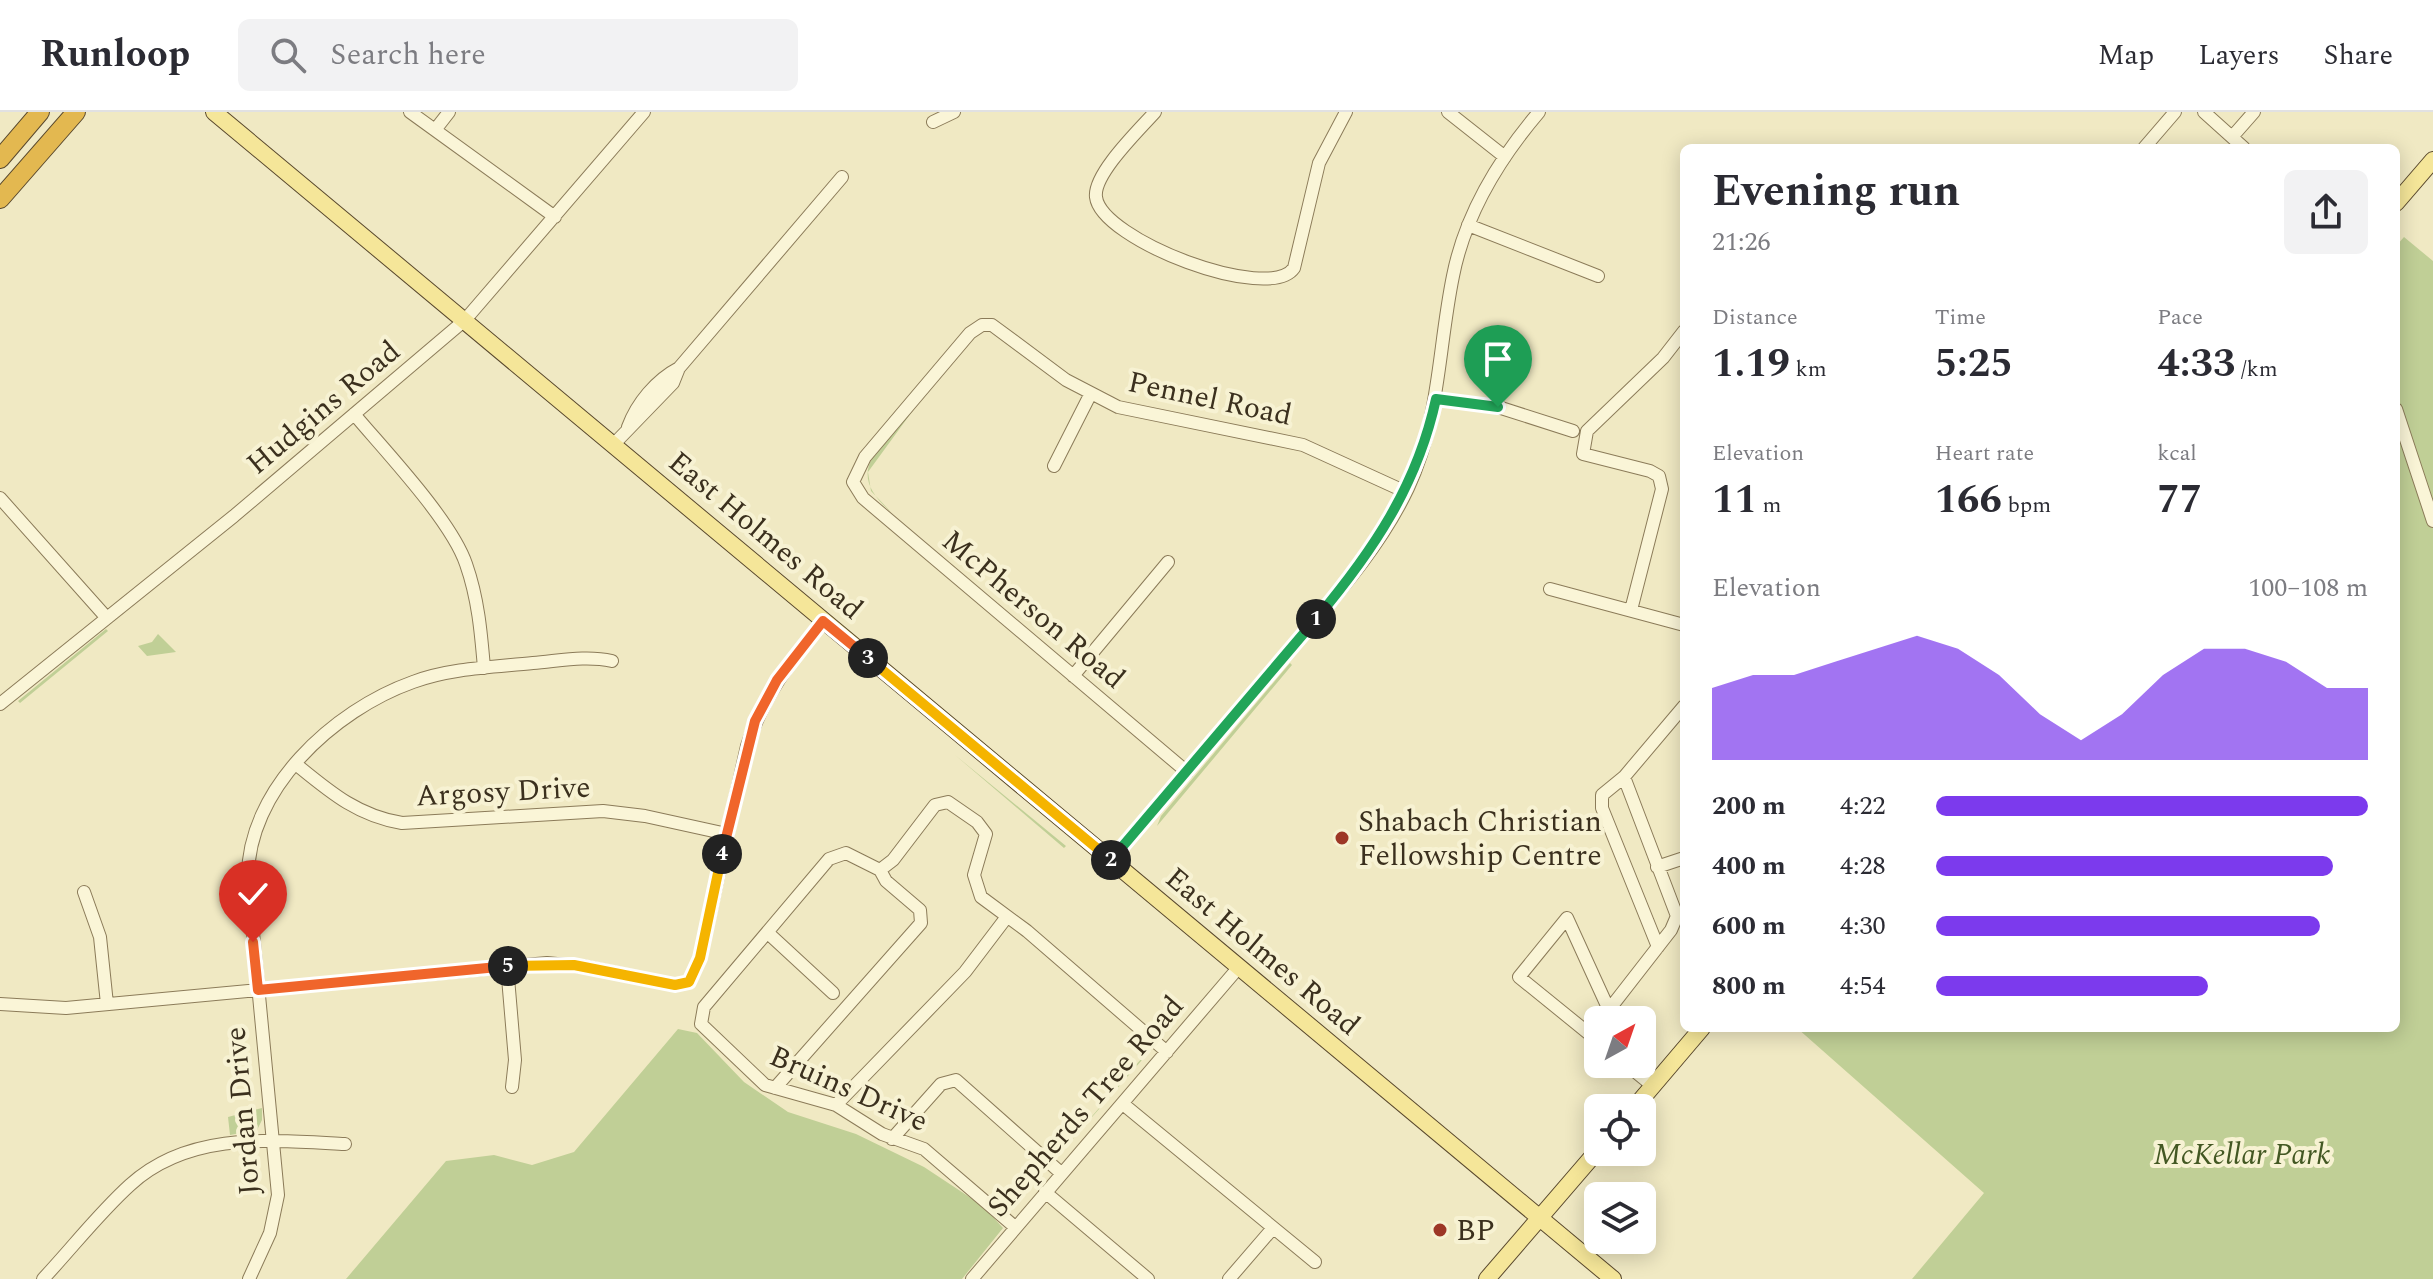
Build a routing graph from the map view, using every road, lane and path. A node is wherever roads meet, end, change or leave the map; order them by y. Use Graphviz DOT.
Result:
graph roads {
  1 [pos="40,112"];
  2 [pos="76,112"];
  3 [pos="214,112"];
  4 [pos="410,112"];
  5 [pos="449,112"];
  6 [pos="644,112"];
  7 [pos="954,112"];
  8 [pos="1155,112"];
  9 [pos="1346,112"];
  10 [pos="1448,112"];
  11 [pos="1539,112"];
  12 [pos="2175,112"];
  13 [pos="2204,112"];
  14 [pos="2254,112"];
  15 [pos="933,122"];
  16 [pos="435,130"];
  17 [pos="2232,137"];
  18 [pos="2147,144"];
  19 [pos="2240,144"];
  20 [pos="1505,157"];
  21 [pos="0,159"];
  22 [pos="2433,160"];
  23 [pos="842,177"];
  24 [pos="2400,198"];
  25 [pos="0,199"];
  26 [pos="555,217"];
  27 [pos="1468,225"];
  28 [pos="1598,276"];
  29 [pos="465,320"];
  30 [pos="1680,336"];
  31 [pos="1090,395"];
  32 [pos="1436,399"];
  33 [pos="354,414"];
  34 [pos="2400,421"];
  35 [pos="1573,431"];
  36 [pos="614,444"];
  37 [pos="1054,466"];
  38 [pos="853,482"];
  39 [pos="1406,492"];
  40 [pos="0,498"];
  41 [pos="2433,521"];
  42 [pos="1168,562"];
  43 [pos="1550,589"];
  44 [pos="1631,610"];
  45 [pos="106,617"];
  46 [pos="823,621"];
  47 [pos="1680,624"];
  48 [pos="612,661"];
  49 [pos="484,668"];
  50 [pos="1073,676"];
  51 [pos="0,704"];
  52 [pos="1680,711"];
  53 [pos="297,765"];
  54 [pos="1187,772"];
  55 [pos="1624,777"];
  56 [pos="727,834"];
  57 [pos="1680,859"];
  58 [pos="1110,860"];
  59 [pos="1657,867"];
  60 [pos="880,870"];
  61 [pos="84,892"];
  62 [pos="1006,918"];
  63 [pos="768,933"];
  64 [pos="1658,947"];
  65 [pos="507,966"];
  66 [pos="1239,967"];
  67 [pos="258,990"];
  68 [pos="833,993"];
  69 [pos="0,1004"];
  70 [pos="107,1004"];
  71 [pos="1598,1006"];
  72 [pos="1611,1006"];
  73 [pos="1584,1030"];
  74 [pos="1699,1032"];
  75 [pos="1167,1052"];
  76 [pos="1643,1078"];
  77 [pos="1653,1086"];
  78 [pos="512,1087"];
  79 [pos="775,1088"];
  80 [pos="1646,1094"];
  81 [pos="1123,1104"];
  82 [pos="836,1105"];
  83 [pos="892,1139"];
  84 [pos="273,1140"];
  85 [pos="345,1144"];
  86 [pos="1584,1166"];
  87 [pos="1061,1173"];
  88 [pos="1045,1192"];
  89 [pos="1540,1217"];
  90 [pos="1015,1227"];
  91 [pos="1273,1228"];
  92 [pos="1315,1262"];
  93 [pos="1144,1278"];
  94 [pos="43,1279"];
  95 [pos="249,1279"];
  96 [pos="972,1279"];
  97 [pos="1229,1279"];
  98 [pos="1487,1279"];
  99 [pos="1613,1279"];
  1 -- 21 [label="highway"];
  2 -- 25 [label="highway"];
  3 -- 29 [label="main road, East Holmes Road"];
  4 -- 16 [label="street"];
  5 -- 16 [label="street"];
  6 -- 26 [label="street, Hudgins Road"];
  7 -- 15 [label="street"];
  8 -- 9 [label="street"];
  10 -- 20 [label="street"];
  11 -- 20 [label="street"];
  12 -- 18 [label="street"];
  13 -- 17 [label="street"];
  14 -- 17 [label="street"];
  16 -- 26 [label="street"];
  17 -- 19 [label="street"];
  20 -- 27 [label="street"];
  22 -- 24 [label="main road"];
  23 -- 36 [label="street"];
  26 -- 29 [label="street, Hudgins Road"];
  27 -- 28 [label="street"];
  27 -- 32 [label="street"];
  29 -- 33 [label="street, Hudgins Road"];
  29 -- 36 [label="main road, East Holmes Road"];
  30 -- 44 [label="street"];
  31 -- 37 [label="street"];
  31 -- 38 [label="street, Pennel Road"];
  31 -- 39 [label="street, Pennel Road"];
  32 -- 35 [label="street"];
  32 -- 39 [label="street"];
  33 -- 45 [label="street, Hudgins Road"];
  33 -- 49 [label="street"];
  34 -- 41 [label="street"];
  36 -- 46 [label="main road, East Holmes Road"];
  38 -- 50 [label="street, McPherson Road"];
  39 -- 54 [label="street"];
  40 -- 45 [label="street"];
  42 -- 50 [label="street"];
  43 -- 44 [label="street"];
  44 -- 47 [label="street"];
  45 -- 51 [label="street, Hudgins Road"];
  46 -- 56 [label="street"];
  46 -- 58 [label="main road, East Holmes Road"];
  48 -- 49 [label="street, Jordan Drive"];
  49 -- 53 [label="street, Jordan Drive"];
  50 -- 54 [label="street, McPherson Road"];
  52 -- 55 [label="street"];
  53 -- 56 [label="street, Argosy Drive"];
  53 -- 67 [label="street, Jordan Drive"];
  54 -- 58 [label="street"];
  55 -- 59 [label="street"];
  55 -- 64 [label="street"];
  56 -- 65 [label="street"];
  57 -- 59 [label="street"];
  58 -- 66 [label="main road, East Holmes Road"];
  59 -- 64 [label="street"];
  60 -- 62 [label="street"];
  60 -- 63 [label="street"];
  60 -- 79 [label="street"];
  61 -- 70 [label="street"];
  62 -- 75 [label="street"];
  62 -- 82 [label="street"];
  63 -- 68 [label="street"];
  63 -- 79 [label="street, Bruins Drive"];
  64 -- 72 [label="street"];
  65 -- 67 [label="street"];
  65 -- 78 [label="street"];
  66 -- 75 [label="street, Shepherds Tree Road"];
  66 -- 89 [label="main road, East Holmes Road"];
  67 -- 70 [label="street"];
  67 -- 84 [label="street, Jordan Drive"];
  69 -- 70 [label="street"];
  71 -- 73 [label="street"];
  74 -- 77 [label="main road"];
  75 -- 81 [label="street, Shepherds Tree Road"];
  76 -- 77 [label="street"];
  77 -- 80 [label="main road"];
  79 -- 82 [label="street, Bruins Drive"];
  81 -- 87 [label="street, Shepherds Tree Road"];
  81 -- 91 [label="street"];
  82 -- 83 [label="street, Bruins Drive"];
  83 -- 87 [label="street"];
  83 -- 90 [label="street, Bruins Drive"];
  84 -- 85 [label="street"];
  84 -- 94 [label="street"];
  84 -- 95 [label="street, Jordan Drive"];
  86 -- 89 [label="main road"];
  87 -- 88 [label="street, Shepherds Tree Road"];
  88 -- 90 [label="street, Shepherds Tree Road"];
  88 -- 93 [label="street"];
  89 -- 98 [label="main road"];
  89 -- 99 [label="main road, East Holmes Road"];
  90 -- 96 [label="street, Shepherds Tree Road"];
  91 -- 92 [label="street"];
  91 -- 97 [label="street"];
}
